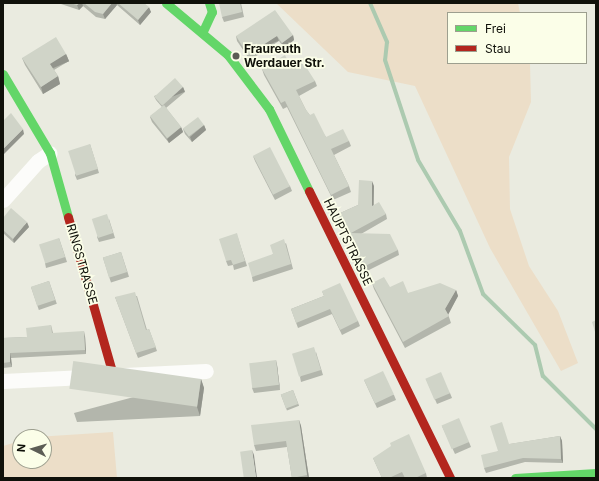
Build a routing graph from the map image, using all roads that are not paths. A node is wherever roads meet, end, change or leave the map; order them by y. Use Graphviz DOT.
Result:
graph roads {
  1 [pos="166,3"];
  2 [pos="210,3"];
  3 [pos="203,31"];
  4 [pos="3,74"];
  5 [pos="50,154"];
  6 [pos="3,200"];
  7 [pos="206,371"];
  8 [pos="113,375"];
  9 [pos="3,381"];
  10 [pos="596,473"];
  11 [pos="450,478"];
  12 [pos="515,478"];
  1 -- 3 [label="main road, HAUPTSTRASSE"];
  2 -- 3 [label="main road"];
  3 -- 11 [label="main road, HAUPTSTRASSE"];
  4 -- 5 [label="main road, RINGSTRASSE"];
  5 -- 6 [label="street"];
  5 -- 8 [label="main road, RINGSTRASSE"];
  7 -- 8 [label="street"];
  8 -- 9 [label="street"];
  10 -- 12 [label="main road"];
}
